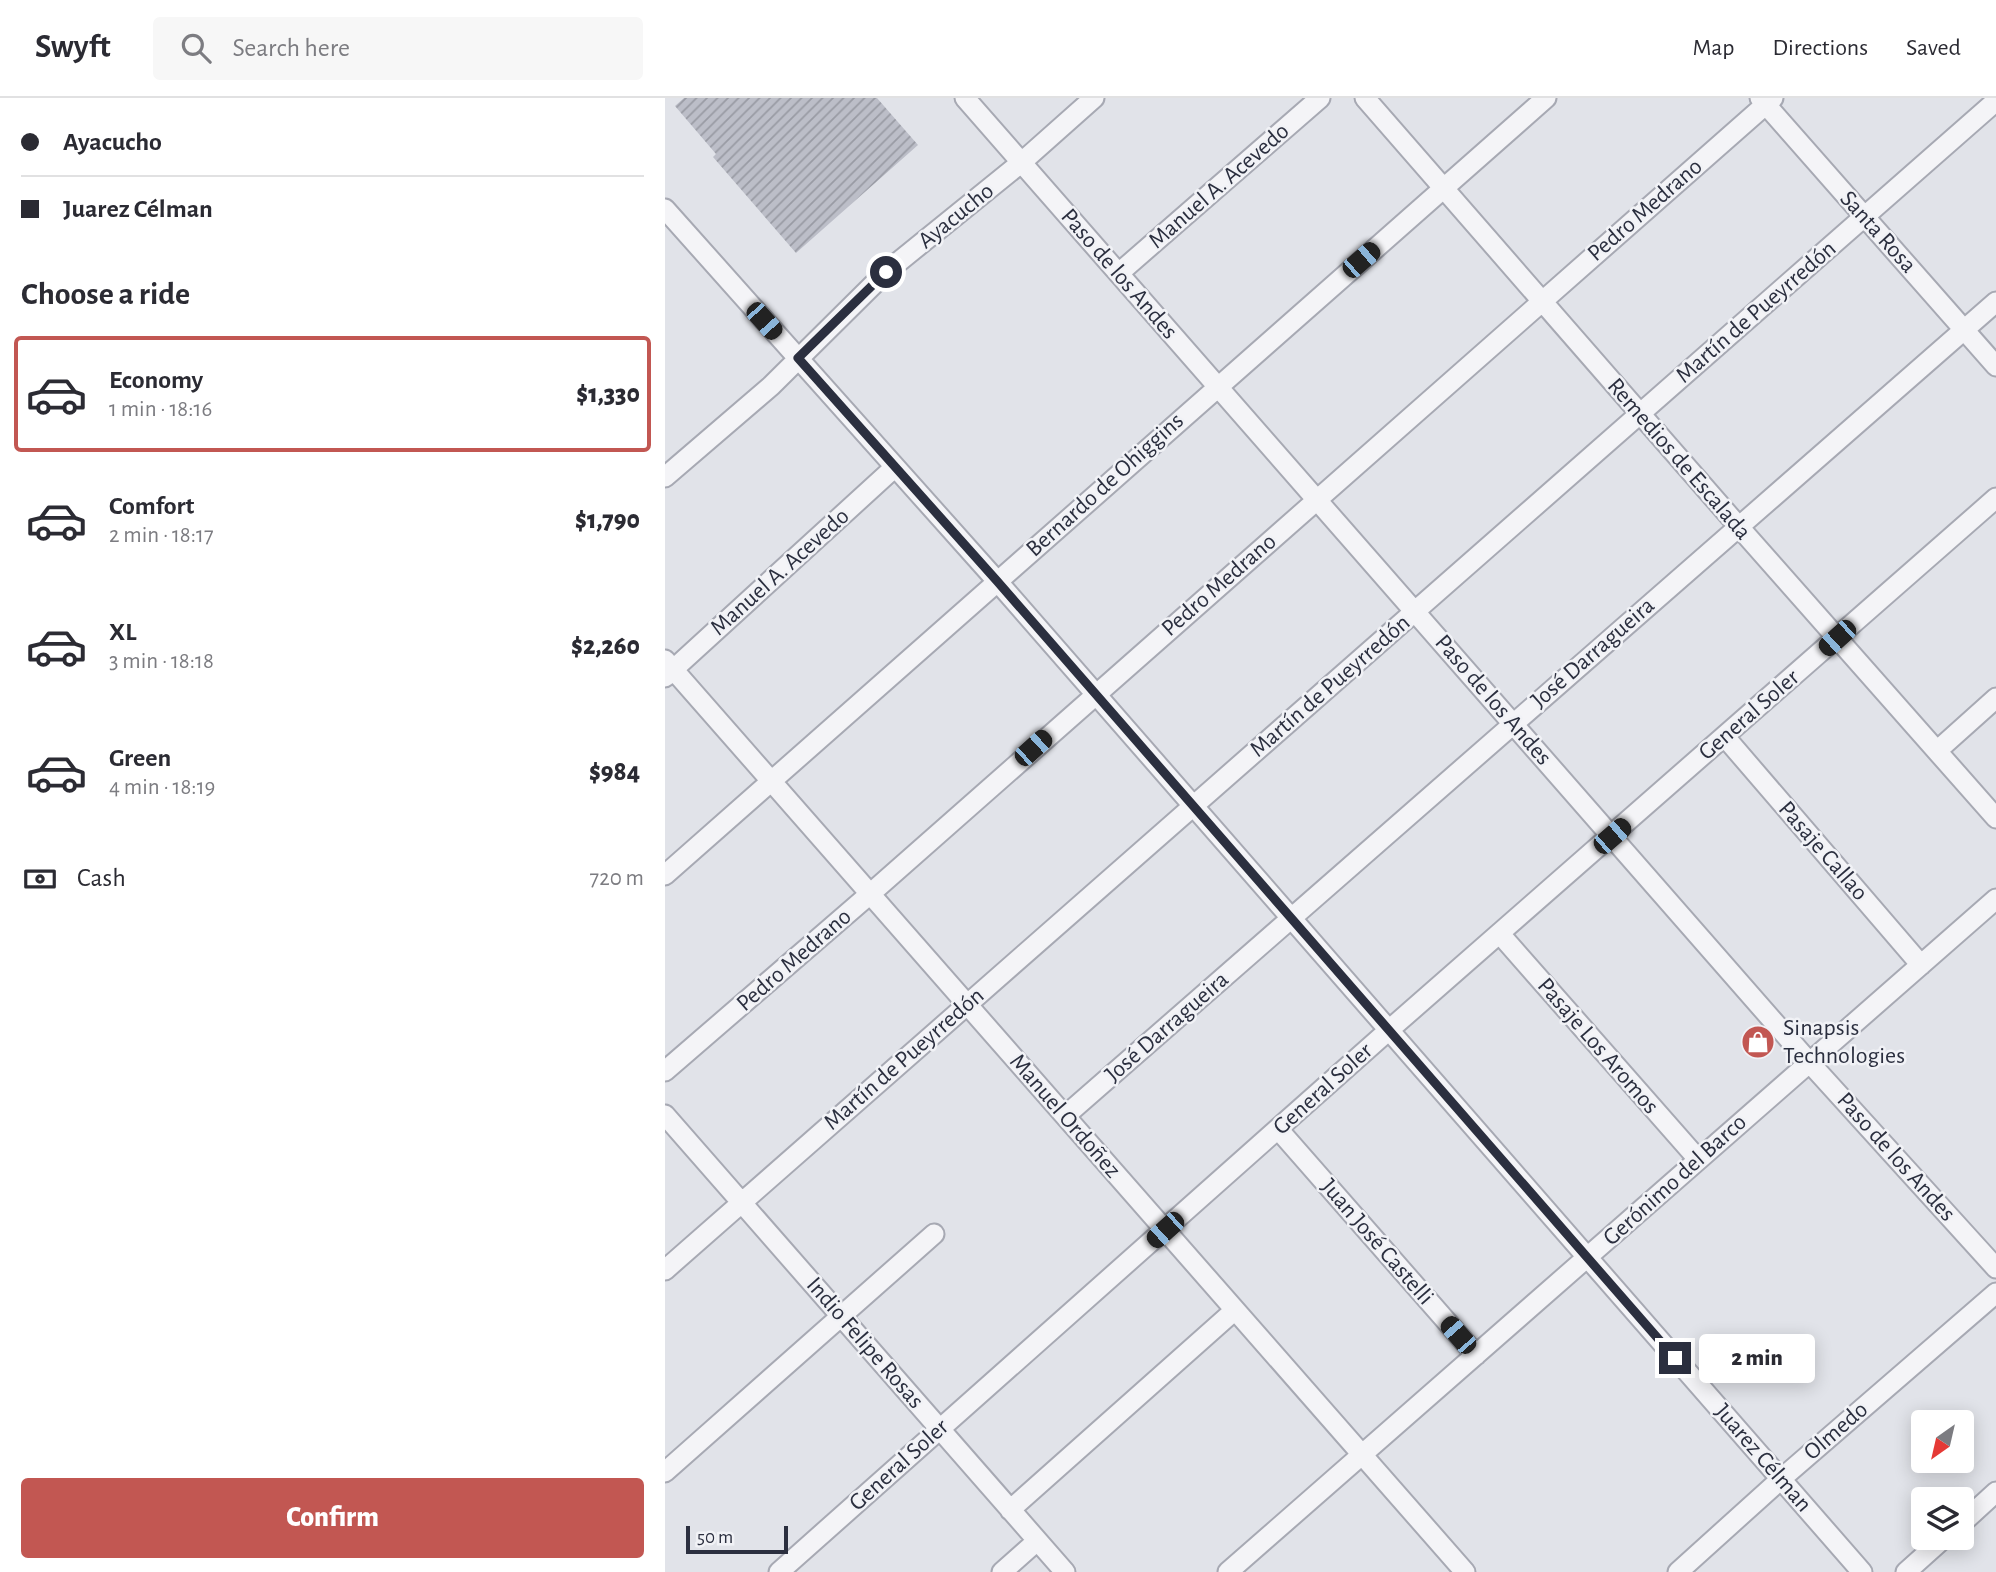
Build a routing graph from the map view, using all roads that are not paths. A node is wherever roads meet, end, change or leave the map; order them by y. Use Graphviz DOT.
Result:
graph roads {
  1 [pos="965,98"];
  2 [pos="1094,98"];
  3 [pos="1320,98"];
  4 [pos="1365,98"];
  5 [pos="1546,98"];
  6 [pos="1766,100"];
  7 [pos="1996,101"];
  8 [pos="1022,162"];
  9 [pos="1444,188"];
  10 [pos="665,209"];
  11 [pos="1864,216"];
  12 [pos="1119,273"];
  13 [pos="1542,301"];
  14 [pos="1996,302"];
  15 [pos="1965,330"];
  16 [pos="798,358"];
  17 [pos="1996,366"];
  18 [pos="1217,386"];
  19 [pos="1640,414"];
  20 [pos="895,467"];
  21 [pos="665,477"];
  22 [pos="1318,498"];
  23 [pos="1996,498"];
  24 [pos="1738,527"];
  25 [pos="997,581"];
  26 [pos="1416,611"];
  27 [pos="1837,638"];
  28 [pos="668,669"];
  29 [pos="1094,694"];
  30 [pos="1996,698"];
  31 [pos="1513,723"];
  32 [pos="1724,737"];
  33 [pos="1938,750"];
  34 [pos="772,782"];
  35 [pos="1193,805"];
  36 [pos="1996,818"];
  37 [pos="1612,836"];
  38 [pos="665,875"];
  39 [pos="870,894"];
  40 [pos="1996,898"];
  41 [pos="1291,919"];
  42 [pos="1500,934"];
  43 [pos="1921,965"];
  44 [pos="967,1004"];
  45 [pos="1389,1030"];
  46 [pos="1809,1062"];
  47 [pos="665,1071"];
  48 [pos="665,1115"];
  49 [pos="1065,1116"];
  50 [pos="1278,1129"];
  51 [pos="1697,1158"];
  52 [pos="743,1201"];
  53 [pos="1165,1230"];
  54 [pos="935,1234"];
  55 [pos="1587,1258"];
  56 [pos="1996,1268"];
  57 [pos="665,1270"];
  58 [pos="1996,1293"];
  59 [pos="1235,1310"];
  60 [pos="842,1315"];
  61 [pos="1475,1355"];
  62 [pos="939,1430"];
  63 [pos="1361,1454"];
  64 [pos="665,1472"];
  65 [pos="1781,1479"];
  66 [pos="1996,1492"];
  67 [pos="1010,1510"];
  68 [pos="1974,1512"];
  69 [pos="1037,1541"];
  70 [pos="1931,1550"];
  71 [pos="1459,1570"];
  72 [pos="779,1572"];
  73 [pos="1002,1572"];
  74 [pos="1065,1572"];
  75 [pos="1228,1572"];
  76 [pos="1678,1572"];
  77 [pos="1862,1572"];
  78 [pos="1906,1572"];
  1 -- 8 [label="street, Paso de los Andes"];
  2 -- 8 [label="street, Ayacucho"];
  3 -- 12 [label="street, Manuel A. Acevedo"];
  4 -- 9 [label="street, Remedios de Escalada"];
  5 -- 9 [label="street, Bernardo de Ohiggins"];
  6 -- 11 [label="street, Santa Rosa"];
  6 -- 13 [label="street, Pedro Medrano"];
  7 -- 11 [label="street, Martín de Pueyrredón"];
  8 -- 12 [label="street, Paso de los Andes"];
  8 -- 16 [label="street, Ayacucho"];
  9 -- 13 [label="street, Remedios de Escalada"];
  9 -- 18 [label="street, Bernardo de Ohiggins"];
  10 -- 16 [label="street, Juarez Célman"];
  11 -- 15 [label="street, Santa Rosa"];
  11 -- 19 [label="street, Martín de Pueyrredón"];
  12 -- 18 [label="street, Paso de los Andes"];
  13 -- 19 [label="street, Remedios de Escalada"];
  13 -- 22 [label="street, Pedro Medrano"];
  14 -- 15 [label="street, José Darragueira"];
  15 -- 17 [label="street, Santa Rosa"];
  15 -- 24 [label="street, José Darragueira"];
  16 -- 20 [label="street, Juarez Célman"];
  16 -- 21 [label="street, Ayacucho"];
  18 -- 22 [label="street, Paso de los Andes"];
  18 -- 25 [label="street, Bernardo de Ohiggins"];
  19 -- 24 [label="street, Remedios de Escalada"];
  19 -- 26 [label="street, Martín de Pueyrredón"];
  20 -- 25 [label="street, Juarez Célman"];
  20 -- 28 [label="street, Manuel A. Acevedo"];
  22 -- 26 [label="street, Paso de los Andes"];
  22 -- 29 [label="street, Pedro Medrano"];
  23 -- 27 [label="street, General Soler"];
  24 -- 27 [label="street, Remedios de Escalada"];
  24 -- 31 [label="street, José Darragueira"];
  25 -- 29 [label="street, Juarez Célman"];
  25 -- 34 [label="street, Bernardo de Ohiggins"];
  26 -- 31 [label="street, Paso de los Andes"];
  26 -- 35 [label="street, Martín de Pueyrredón"];
  27 -- 32 [label="street, General Soler"];
  27 -- 33 [label="street, Remedios de Escalada"];
  28 -- 34 [label="street, Manuel Ordoñez"];
  29 -- 35 [label="street, Juarez Célman"];
  29 -- 39 [label="street, Pedro Medrano"];
  30 -- 33 [label="street"];
  31 -- 37 [label="street, Paso de los Andes"];
  31 -- 41 [label="street, José Darragueira"];
  32 -- 37 [label="street, General Soler"];
  32 -- 43 [label="street, Pasaje Callao"];
  33 -- 36 [label="street, Remedios de Escalada"];
  34 -- 38 [label="street, Bernardo de Ohiggins"];
  34 -- 39 [label="street, Manuel Ordoñez"];
  35 -- 41 [label="street, Juarez Célman"];
  35 -- 44 [label="street, Martín de Pueyrredón"];
  37 -- 42 [label="street, General Soler"];
  37 -- 46 [label="street, Paso de los Andes"];
  39 -- 44 [label="street, Manuel Ordoñez"];
  39 -- 47 [label="street, Pedro Medrano"];
  40 -- 43 [label="street, Gerónimo del Barco"];
  41 -- 45 [label="street, Juarez Célman"];
  41 -- 49 [label="street, José Darragueira"];
  42 -- 45 [label="street, General Soler"];
  42 -- 51 [label="street, Pasaje Los Aromos"];
  43 -- 46 [label="street, Gerónimo del Barco"];
  44 -- 49 [label="street, Manuel Ordoñez"];
  44 -- 52 [label="street, Martín de Pueyrredón"];
  45 -- 50 [label="street, General Soler"];
  45 -- 55 [label="street, Juarez Célman"];
  46 -- 51 [label="street, Gerónimo del Barco"];
  46 -- 56 [label="street, Paso de los Andes"];
  48 -- 52 [label="street, Indio Felipe Rosas"];
  49 -- 53 [label="street, Manuel Ordoñez"];
  50 -- 53 [label="street, General Soler"];
  50 -- 61 [label="street, Juan José Castelli"];
  51 -- 55 [label="street, Gerónimo del Barco"];
  52 -- 57 [label="street, Martín de Pueyrredón"];
  52 -- 60 [label="street, Indio Felipe Rosas"];
  53 -- 59 [label="street, Manuel Ordoñez"];
  53 -- 62 [label="street, General Soler"];
  54 -- 60 [label="street"];
  55 -- 61 [label="street, Gerónimo del Barco"];
  55 -- 65 [label="street, Juarez Célman"];
  58 -- 65 [label="street, Olmedo"];
  59 -- 63 [label="street, Manuel Ordoñez"];
  59 -- 67 [label="street"];
  60 -- 62 [label="street, Indio Felipe Rosas"];
  60 -- 64 [label="street"];
  61 -- 63 [label="street, Gerónimo del Barco"];
  62 -- 67 [label="street, Indio Felipe Rosas"];
  62 -- 72 [label="street, General Soler"];
  63 -- 71 [label="street, Manuel Ordoñez"];
  63 -- 75 [label="street, Gerónimo del Barco"];
  65 -- 76 [label="street, Olmedo"];
  65 -- 77 [label="street, Juarez Célman"];
  66 -- 68 [label="street"];
  67 -- 69 [label="street, Indio Felipe Rosas"];
  69 -- 73 [label="street"];
  69 -- 74 [label="street, Indio Felipe Rosas"];
  70 -- 78 [label="street"];
}
